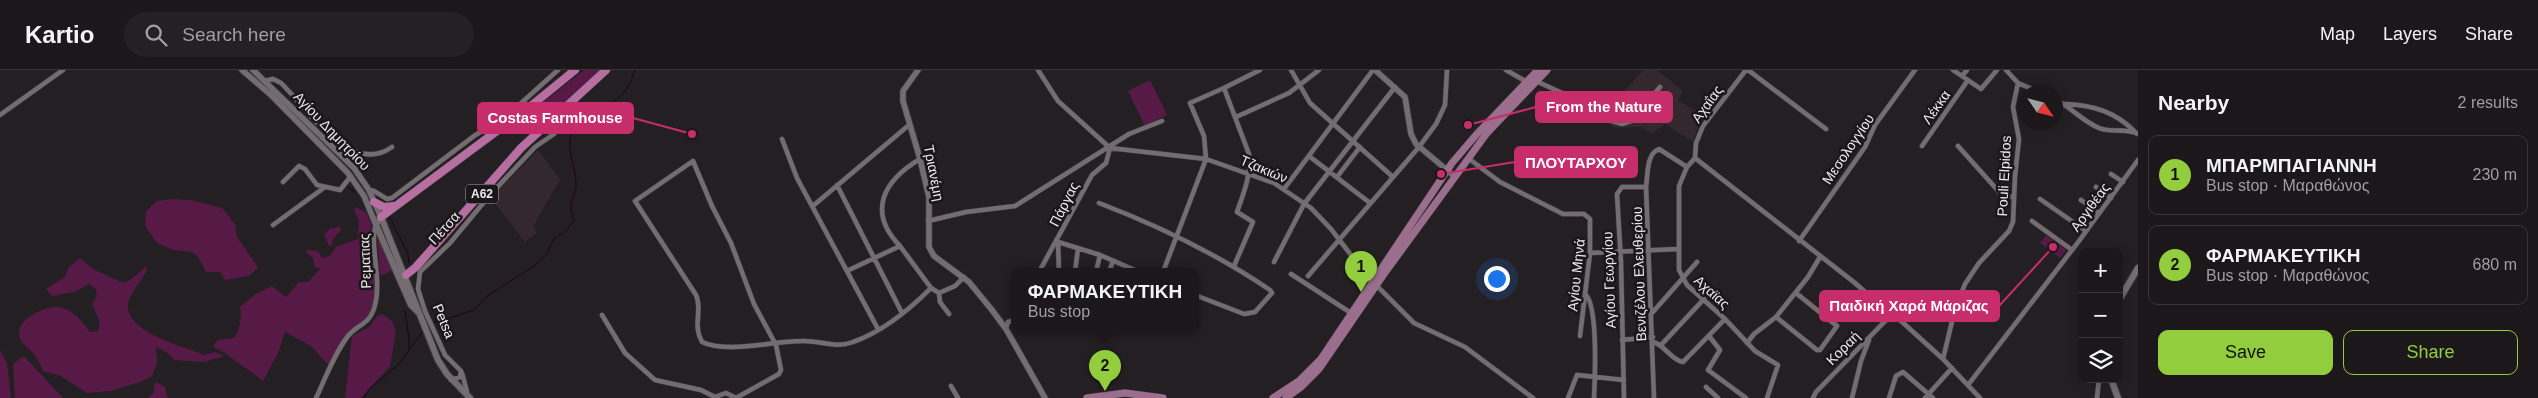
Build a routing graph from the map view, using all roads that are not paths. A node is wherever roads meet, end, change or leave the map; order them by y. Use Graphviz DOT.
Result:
graph roads {
  1 [pos="64,70"];
  2 [pos="242,70"];
  3 [pos="252,70"];
  4 [pos="558,70"];
  5 [pos="575,70"];
  6 [pos="606,70"];
  7 [pos="918,70"];
  8 [pos="1038,70"];
  9 [pos="1260,70"];
  10 [pos="1291,70"];
  11 [pos="1318,70"];
  12 [pos="1374,70"];
  13 [pos="1447,70"];
  14 [pos="1506,70"];
  15 [pos="1538,70"];
  16 [pos="1547,70"];
  17 [pos="1747,70"];
  18 [pos="1915,70"];
  19 [pos="1953,70"];
  20 [pos="1967,70"];
  21 [pos="1996,70"];
  22 [pos="2006,70"];
  23 [pos="1249,72"];
  24 [pos="1962,76"];
  25 [pos="1968,80"];
  26 [pos="265,81"];
  27 [pos="1536,81"];
  28 [pos="1527,82"];
  29 [pos="2018,83"];
  30 [pos="2023,85"];
  31 [pos="1300,86"];
  32 [pos="1395,87"];
  33 [pos="1660,87"];
  34 [pos="1224,88"];
  35 [pos="2065,104"];
  36 [pos="0,115"];
  37 [pos="1236,117"];
  38 [pos="1162,121"];
  39 [pos="1333,124"];
  40 [pos="909,125"];
  41 [pos="1826,129"];
  42 [pos="2137,133"];
  43 [pos="554,134"];
  44 [pos="782,139"];
  45 [pos="1352,141"];
  46 [pos="1922,146"];
  47 [pos="1958,146"];
  48 [pos="392,147"];
  49 [pos="1360,147"];
  50 [pos="1419,147"];
  51 [pos="1110,148"];
  52 [pos="1309,156"];
  53 [pos="1695,157"];
  54 [pos="1468,158"];
  55 [pos="920,159"];
  56 [pos="1206,159"];
  57 [pos="2138,160"];
  58 [pos="1687,167"];
  59 [pos="1329,172"];
  60 [pos="1450,172"];
  61 [pos="1250,174"];
  62 [pos="2111,174"];
  63 [pos="351,176"];
  64 [pos="1337,177"];
  65 [pos="1393,177"];
  66 [pos="283,182"];
  67 [pos="2123,182"];
  68 [pos="837,185"];
  69 [pos="1646,186"];
  70 [pos="325,187"];
  71 [pos="2096,187"];
  72 [pos="1284,189"];
  73 [pos="369,190"];
  74 [pos="2014,197"];
  75 [pos="2111,198"];
  76 [pos="2040,199"];
  77 [pos="2081,200"];
  78 [pos="374,202"];
  79 [pos="1099,203"];
  80 [pos="1304,204"];
  81 [pos="1370,204"];
  82 [pos="814,205"];
  83 [pos="396,206"];
  84 [pos="2099,213"];
  85 [pos="382,217"];
  86 [pos="928,221"];
  87 [pos="2032,221"];
  88 [pos="273,225"];
  89 [pos="376,225"];
  90 [pos="2086,231"];
  91 [pos="1175,236"];
  92 [pos="1338,240"];
  93 [pos="1799,241"];
  94 [pos="1058,242"];
  95 [pos="900,246"];
  96 [pos="1078,248"];
  97 [pos="1678,249"];
  98 [pos="1649,250"];
  99 [pos="2072,250"];
  100 [pos="1620,252"];
  101 [pos="1590,253"];
  102 [pos="1100,255"];
  103 [pos="875,257"];
  104 [pos="1820,257"];
  105 [pos="1113,261"];
  106 [pos="1274,262"];
  107 [pos="1697,262"];
  108 [pos="1234,266"];
  109 [pos="1042,268"];
  110 [pos="1059,268"];
  111 [pos="1076,268"];
  112 [pos="1097,268"];
  113 [pos="1110,268"];
  114 [pos="1130,268"];
  115 [pos="1164,268"];
  116 [pos="2138,268"];
  117 [pos="848,270"];
  118 [pos="1291,274"];
  119 [pos="1308,276"];
  120 [pos="403,277"];
  121 [pos="964,277"];
  122 [pos="1682,280"];
  123 [pos="1375,281"];
  124 [pos="932,288"];
  125 [pos="939,293"];
  126 [pos="1796,293"];
  127 [pos="2123,293"];
  128 [pos="1586,295"];
  129 [pos="1199,297"];
  130 [pos="1704,298"];
  131 [pos="425,311"];
  132 [pos="902,313"];
  133 [pos="1351,313"];
  134 [pos="1652,313"];
  135 [pos="949,314"];
  136 [pos="602,315"];
  137 [pos="1891,315"];
  138 [pos="1776,317"];
  139 [pos="1725,319"];
  140 [pos="1011,321"];
  141 [pos="878,328"];
  142 [pos="1006,329"];
  143 [pos="1580,336"];
  144 [pos="1708,336"];
  145 [pos="1870,337"];
  146 [pos="1653,339"];
  147 [pos="1622,340"];
  148 [pos="1748,343"];
  149 [pos="776,345"];
  150 [pos="1661,345"];
  151 [pos="1943,359"];
  152 [pos="1952,368"];
  153 [pos="460,370"];
  154 [pos="1595,377"];
  155 [pos="452,380"];
  156 [pos="1624,380"];
  157 [pos="2099,383"];
  158 [pos="2112,383"];
  159 [pos="1968,384"];
  160 [pos="951,386"];
  161 [pos="1706,388"];
  162 [pos="1927,396"];
  163 [pos="1046,397"];
  164 [pos="316,398"];
  165 [pos="470,398"];
  166 [pos="736,398"];
  167 [pos="958,398"];
  168 [pos="1087,398"];
  169 [pos="1163,398"];
  170 [pos="1273,398"];
  171 [pos="1286,398"];
  172 [pos="1532,398"];
  173 [pos="1568,398"];
  174 [pos="1594,398"];
  175 [pos="1624,398"];
  176 [pos="1654,398"];
  177 [pos="1718,398"];
  178 [pos="1746,398"];
  179 [pos="1767,398"];
  180 [pos="1813,398"];
  181 [pos="1852,398"];
  182 [pos="1889,398"];
  183 [pos="1933,398"];
  184 [pos="1980,398"];
  185 [pos="2097,398"];
  186 [pos="2118,398"];
  1 -- 36 [label="street"];
  2 -- 63 [label="street, Αγίου Δημητρίου"];
  3 -- 26 [label="street, Αγίου Δημητρίου"];
  4 -- 73 [label="street"];
  5 -- 83 [label="highway"];
  6 -- 120 [label="highway, Α62"];
  7 -- 40 [label="street, Τριανέμη"];
  8 -- 51 [label="street"];
  9 -- 23 [label="street"];
  10 -- 31 [label="street"];
  11 -- 31 [label="street"];
  12 -- 32 [label="street"];
  12 -- 39 [label="street"];
  13 -- 50 [label="street"];
  14 -- 28 [label="street"];
  15 -- 28 [label="main road"];
  16 -- 27 [label="main road"];
  17 -- 41 [label="street"];
  17 -- 53 [label="street, Αχαΐας"];
  18 -- 93 [label="street, Μεσολογγίου"];
  19 -- 24 [label="street"];
  20 -- 24 [label="street"];
  21 -- 25 [label="street"];
  22 -- 29 [label="street"];
  23 -- 34 [label="street"];
  24 -- 25 [label="street"];
  25 -- 46 [label="street, Λέκκα"];
  26 -- 48 [label="street"];
  26 -- 73 [label="street, Αγίου Δημητρίου"];
  27 -- 33 [label="street"];
  27 -- 54 [label="main road"];
  28 -- 60 [label="main road"];
  29 -- 30 [label="street"];
  29 -- 74 [label="street, Pouli Elpidos"];
  31 -- 37 [label="street"];
  31 -- 39 [label="street"];
  32 -- 45 [label="street"];
  32 -- 50 [label="street"];
  34 -- 37 [label="street"];
  34 -- 56 [label="street"];
  35 -- 42 [label="street"];
  35 -- 42 [label="street"];
  37 -- 61 [label="street"];
  38 -- 51 [label="street"];
  39 -- 45 [label="street"];
  39 -- 52 [label="street"];
  40 -- 55 [label="street, Τριανέμη"];
  40 -- 68 [label="street"];
  43 -- 131 [label="street, Πέτσα"];
  44 -- 82 [label="street"];
  45 -- 49 [label="street"];
  45 -- 59 [label="street"];
  47 -- 74 [label="street"];
  49 -- 64 [label="street"];
  49 -- 65 [label="street"];
  50 -- 60 [label="street"];
  50 -- 65 [label="street"];
  51 -- 56 [label="street, Τζακιών"];
  51 -- 86 [label="street"];
  51 -- 94 [label="street, Πάργας"];
  52 -- 59 [label="street"];
  52 -- 72 [label="street"];
  53 -- 58 [label="street, Αχαϊας"];
  53 -- 93 [label="street"];
  54 -- 60 [label="main road"];
  54 -- 101 [label="street, Αγίου Μηνά"];
  55 -- 86 [label="street, Τριανέμη"];
  55 -- 95 [label="street"];
  56 -- 61 [label="street, Τζακιών"];
  56 -- 91 [label="street"];
  57 -- 67 [label="street, Αργιθέας"];
  58 -- 69 [label="street, Βενιζέλου Ελευθερίου"];
  58 -- 97 [label="street, Αχαϊας"];
  59 -- 64 [label="street"];
  59 -- 80 [label="street"];
  60 -- 123 [label="main road"];
  60 -- 123 [label="main road"];
  61 -- 72 [label="street, Τζακιών"];
  61 -- 108 [label="street"];
  62 -- 67 [label="street"];
  63 -- 70 [label="street"];
  63 -- 89 [label="street, Αγίου Δημητρίου"];
  64 -- 81 [label="street"];
  65 -- 81 [label="street"];
  66 -- 70 [label="street"];
  67 -- 75 [label="street, Αργιθέας"];
  68 -- 82 [label="street"];
  68 -- 103 [label="street"];
  69 -- 98 [label="street, Βενιζέλου Ελευθερίου"];
  69 -- 100 [label="street, Αγίου Γεωργίου"];
  70 -- 88 [label="street"];
  71 -- 75 [label="street"];
  72 -- 80 [label="street, Τζακιών"];
  73 -- 78 [label="street, Αγίου Δημητρίου"];
  74 -- 151 [label="street, Pouli Elpidos"];
  75 -- 84 [label="street, Αργιθέας"];
  76 -- 90 [label="street"];
  77 -- 84 [label="street"];
  78 -- 83 [label="highway"];
  78 -- 85 [label="street, Αγίου Δημητρίου"];
  79 -- 91 [label="street"];
  80 -- 92 [label="street, Τζακιών"];
  80 -- 106 [label="street"];
  81 -- 92 [label="street"];
  82 -- 117 [label="street"];
  83 -- 85 [label="highway"];
  84 -- 90 [label="street, Αργιθέας"];
  85 -- 89 [label="main road"];
  85 -- 120 [label="main road, Αγίου Δημητρίου"];
  86 -- 121 [label="street, Τριανέμη"];
  87 -- 99 [label="street"];
  89 -- 120 [label="main road"];
  89 -- 164 [label="street, Ρεματιας"];
  90 -- 99 [label="street, Αργιθέας"];
  91 -- 108 [label="street"];
  91 -- 115 [label="street"];
  92 -- 119 [label="street"];
  92 -- 123 [label="street, Τζακιών"];
  93 -- 104 [label="street"];
  94 -- 96 [label="street"];
  94 -- 109 [label="street, Πάργας"];
  94 -- 110 [label="street"];
  95 -- 103 [label="street"];
  95 -- 124 [label="street"];
  96 -- 102 [label="street"];
  96 -- 111 [label="street"];
  97 -- 98 [label="street"];
  97 -- 122 [label="street, Αχαϊας"];
  98 -- 100 [label="street"];
  98 -- 134 [label="street, Βενιζέλου Ελευθερίου"];
  99 -- 159 [label="street, Αργιθέας"];
  100 -- 101 [label="street"];
  100 -- 147 [label="street, Αγίου Γεωργίου"];
  101 -- 128 [label="street, Αγίου Μηνά"];
  102 -- 105 [label="street"];
  102 -- 112 [label="street"];
  103 -- 117 [label="street"];
  103 -- 132 [label="street"];
  104 -- 126 [label="street"];
  104 -- 137 [label="street"];
  105 -- 113 [label="street"];
  105 -- 114 [label="street"];
  107 -- 122 [label="street"];
  108 -- 129 [label="street"];
  116 -- 127 [label="main road"];
  117 -- 141 [label="street"];
  118 -- 133 [label="street"];
  120 -- 155 [label="main road, Petsa"];
  121 -- 125 [label="street"];
  121 -- 142 [label="street, Τριανέμη"];
  122 -- 130 [label="street, Αχαϊας"];
  122 -- 134 [label="street"];
  123 -- 133 [label="main road"];
  123 -- 171 [label="main road"];
  123 -- 172 [label="street, Τζακιών"];
  124 -- 125 [label="street"];
  124 -- 132 [label="street"];
  125 -- 135 [label="street"];
  126 -- 138 [label="street"];
  126 -- 138 [label="street"];
  128 -- 143 [label="street, Αγίου Μηνά"];
  128 -- 154 [label="street"];
  130 -- 139 [label="street, Αχαϊας"];
  130 -- 150 [label="street"];
  131 -- 153 [label="street, Petsa"];
  132 -- 141 [label="street"];
  133 -- 170 [label="main road"];
  134 -- 146 [label="street, Βενιζέλου Ελευθερίου"];
  136 -- 166 [label="street"];
  137 -- 145 [label="street, Κοραή"];
  137 -- 151 [label="street"];
  138 -- 148 [label="street"];
  139 -- 144 [label="street"];
  139 -- 148 [label="street, Αχαϊας"];
  140 -- 142 [label="street"];
  141 -- 149 [label="street"];
  142 -- 163 [label="street, Τριανέμη"];
  144 -- 150 [label="street"];
  144 -- 178 [label="street"];
  145 -- 180 [label="street, Κοραή"];
  145 -- 181 [label="street"];
  146 -- 147 [label="street"];
  146 -- 150 [label="street"];
  146 -- 176 [label="street, Βενιζέλου Ελευθερίου"];
  147 -- 156 [label="street, Αγίου Γεωργίου"];
  148 -- 179 [label="street, Αχαϊας"];
  149 -- 149 [label="street"];
  149 -- 166 [label="street"];
  151 -- 152 [label="street"];
  152 -- 159 [label="street"];
  152 -- 162 [label="street"];
  153 -- 155 [label="street"];
  153 -- 165 [label="street, Petsa"];
  154 -- 156 [label="street"];
  154 -- 173 [label="street"];
  154 -- 174 [label="street"];
  155 -- 165 [label="main road, Petsa"];
  156 -- 175 [label="street, Αγίου Γεωργίου"];
  157 -- 185 [label="street"];
  158 -- 186 [label="main road"];
  159 -- 184 [label="street"];
  160 -- 167 [label="street"];
  161 -- 177 [label="street"];
  162 -- 182 [label="street"];
  162 -- 183 [label="street"];
  168 -- 169 [label="main road"];
}
